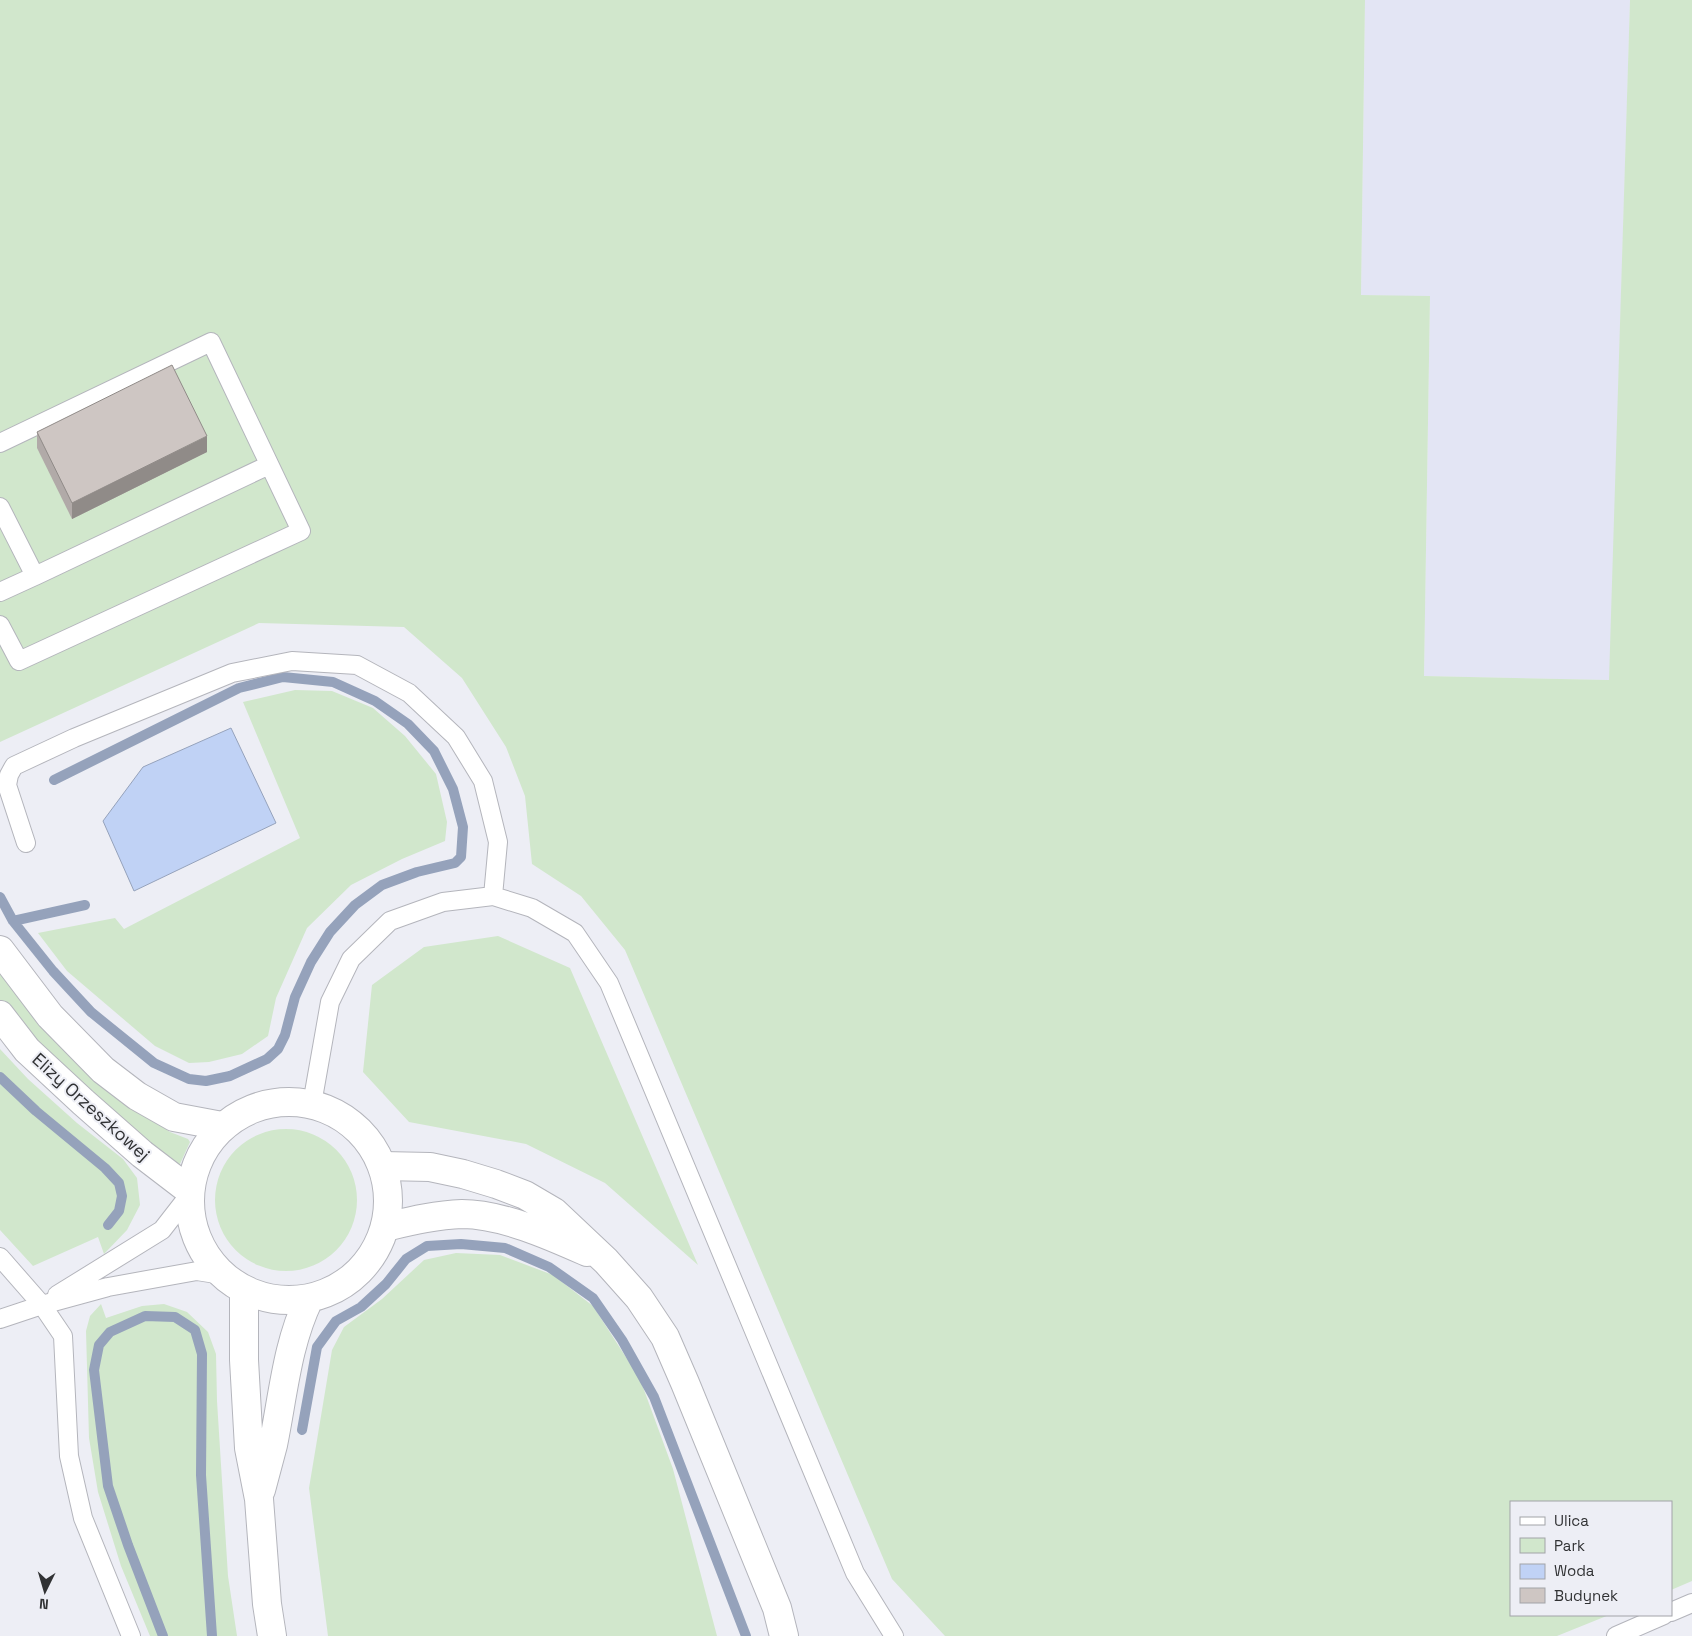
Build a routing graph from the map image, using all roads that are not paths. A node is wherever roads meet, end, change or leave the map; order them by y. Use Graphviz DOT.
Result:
graph roads {
  1 [pos="0,443"];
  2 [pos="269,465"];
  3 [pos="0,507"];
  4 [pos="35,576"];
  5 [pos="0,592"];
  6 [pos="0,625"];
  7 [pos="26,843"];
  8 [pos="493,896"];
  9 [pos="0,950"];
  10 [pos="0,1015"];
  11 [pos="312,1104"];
  12 [pos="222,1126"];
  13 [pos="382,1166"];
  14 [pos="190,1192"];
  15 [pos="385,1227"];
  16 [pos="0,1257"];
  17 [pos="606,1261"];
  18 [pos="222,1275"];
  19 [pos="244,1290"];
  20 [pos="309,1299"];
  21 [pos="42,1305"];
  22 [pos="0,1319"];
  23 [pos="259,1499"];
  24 [pos="1692,1603"];
  25 [pos="777,1608"];
  26 [pos="1672,1612"];
  27 [pos="1662,1616"];
  28 [pos="131,1636"];
  29 [pos="272,1636"];
  30 [pos="784,1636"];
  31 [pos="794,1636"];
  32 [pos="894,1636"];
  33 [pos="1616,1636"];
  1 -- 2 [label="lane"];
  2 -- 4 [label="lane"];
  2 -- 6 [label="lane"];
  3 -- 4 [label="lane"];
  4 -- 5 [label="lane"];
  7 -- 8 [label="lane"];
  8 -- 11 [label="lane"];
  8 -- 32 [label="lane"];
  9 -- 12 [label="main road, Elizy Orzeszkowej"];
  10 -- 14 [label="main road, Elizy Orzeszkowej"];
  11 -- 12 [label="main road"];
  11 -- 13 [label="main road"];
  12 -- 14 [label="main road"];
  13 -- 15 [label="main road"];
  13 -- 17 [label="main road"];
  14 -- 18 [label="main road"];
  14 -- 21 [label="lane"];
  15 -- 17 [label="main road"];
  15 -- 20 [label="main road"];
  16 -- 21 [label="lane"];
  17 -- 25 [label="main road"];
  18 -- 19 [label="main road"];
  18 -- 21 [label="lane"];
  19 -- 20 [label="main road"];
  19 -- 23 [label="main road"];
  20 -- 23 [label="main road"];
  21 -- 22 [label="lane"];
  21 -- 28 [label="lane"];
  23 -- 29 [label="main road"];
  24 -- 26 [label="lane"];
  25 -- 30 [label="main road"];
  25 -- 31 [label="main road"];
  27 -- 33 [label="lane"];
}
